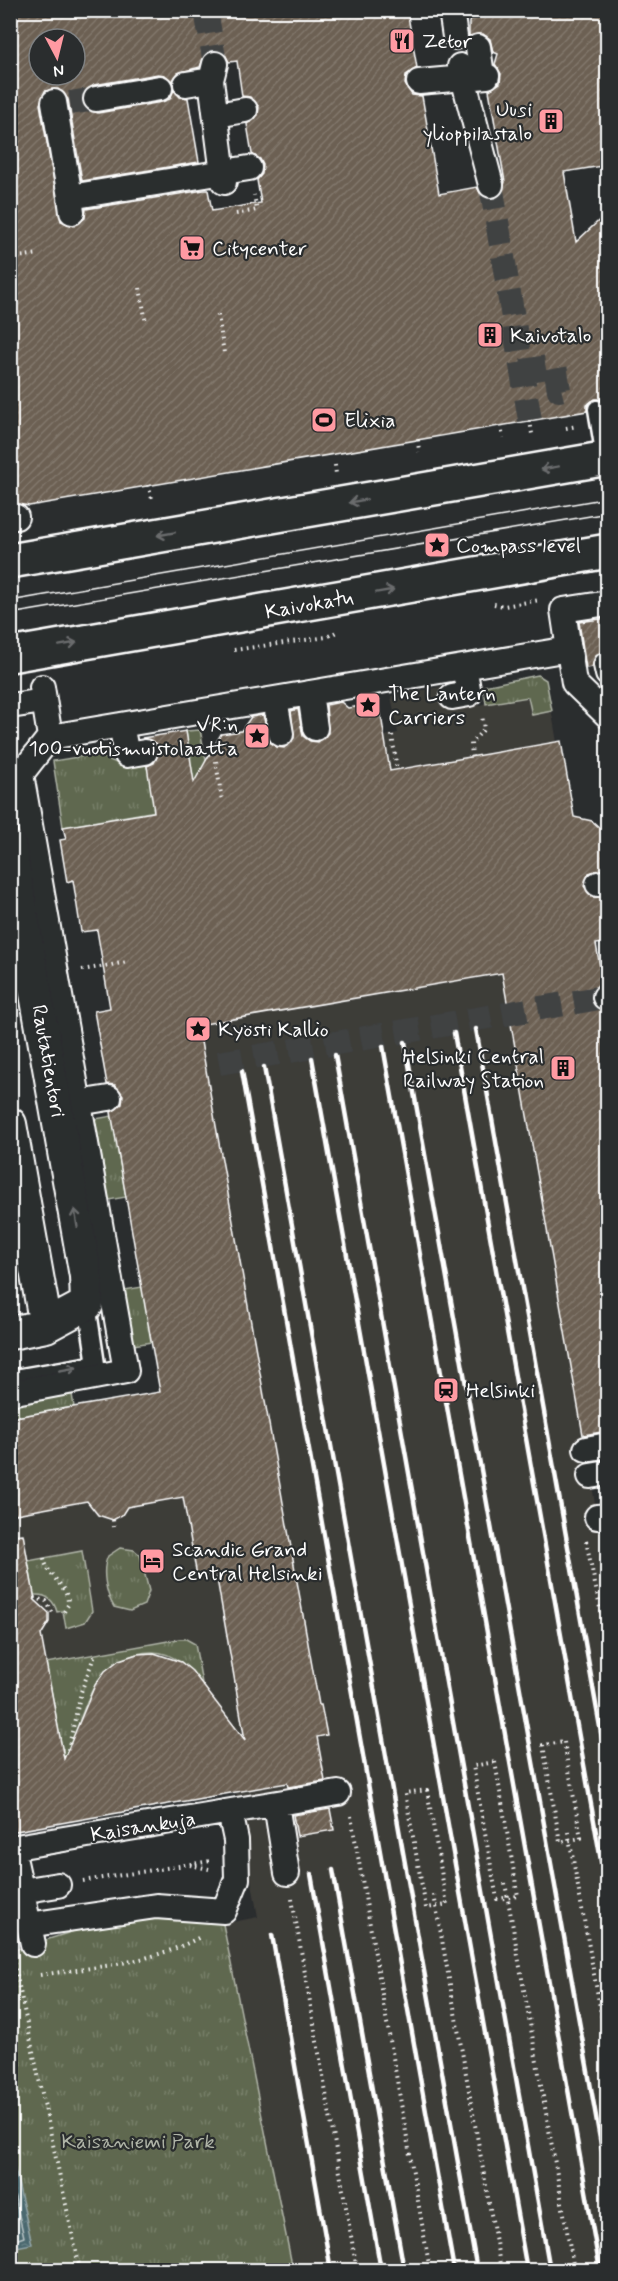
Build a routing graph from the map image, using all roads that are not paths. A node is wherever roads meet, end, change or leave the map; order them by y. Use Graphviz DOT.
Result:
graph roads {
  1 [pos="451,10"];
  2 [pos="455,37"];
  3 [pos="478,46"];
  4 [pos="473,74"];
  5 [pos="419,82"];
  6 [pos="186,84"];
  7 [pos="160,88"];
  8 [pos="96,99"];
  9 [pos="54,102"];
  10 [pos="245,110"];
  11 [pos="217,115"];
  12 [pos="249,168"];
  13 [pos="224,177"];
  14 [pos="491,185"];
  15 [pos="597,409"];
  16 [pos="606,458"];
  17 [pos="607,551"];
  18 [pos="10,561"];
  19 [pos="608,603"];
  20 [pos="569,649"];
  21 [pos="10,655"];
  22 [pos="464,667"];
  23 [pos="310,693"];
  24 [pos="275,699"];
  25 [pos="467,699"];
  26 [pos="10,706"];
  27 [pos="608,716"];
  28 [pos="121,725"];
  29 [pos="315,728"];
  30 [pos="281,734"];
  31 [pos="50,737"];
  32 [pos="145,752"];
  33 [pos="10,847"];
  34 [pos="33,891"];
  35 [pos="109,1098"];
  36 [pos="78,1103"];
  37 [pos="10,1124"];
  38 [pos="101,1260"];
  39 [pos="46,1326"];
  40 [pos="10,1333"];
  41 [pos="10,1380"];
  42 [pos="10,1393"];
  43 [pos="338,1793"];
  44 [pos="276,1804"];
  45 [pos="230,1812"];
  46 [pos="11,1848"];
  47 [pos="287,1872"];
  48 [pos="58,1885"];
  49 [pos="21,1891"];
  1 -- 2 [label="street"];
  3 -- 4 [label="street"];
  4 -- 5 [label="street"];
  4 -- 14 [label="street"];
  6 -- 11 [label="street"];
  7 -- 8 [label="street"];
  9 -- 13 [label="street"];
  10 -- 11 [label="street"];
  11 -- 13 [label="street"];
  12 -- 13 [label="street"];
  15 -- 16 [label="lane"];
  16 -- 18 [label="main road, one-way"];
  21 -- 17 [label="main road, Kaivokatu, one-way"];
  19 -- 20 [label="street"];
  20 -- 22 [label="street"];
  20 -- 27 [label="street"];
  22 -- 23 [label="street"];
  22 -- 25 [label="street"];
  23 -- 24 [label="street"];
  23 -- 29 [label="street"];
  24 -- 28 [label="street"];
  24 -- 30 [label="street"];
  26 -- 31 [label="street"];
  28 -- 31 [label="street"];
  28 -- 32 [label="street"];
  31 -- 34 [label="street, Rautatientori"];
  33 -- 34 [label="street, Rautatientori"];
  34 -- 36 [label="street, Rautatientori"];
  38 -- 34 [label="street, Rautatientori, one-way"];
  35 -- 36 [label="street"];
  36 -- 38 [label="street, Rautatientori"];
  37 -- 39 [label="street"];
  38 -- 39 [label="street"];
  41 -- 38 [label="lane, one-way"];
  38 -- 42 [label="street, Rautatientori"];
  39 -- 40 [label="street"];
  43 -- 44 [label="street, Kaisankuja"];
  44 -- 45 [label="street, Kaisankuja"];
  44 -- 47 [label="street"];
  45 -- 46 [label="street, Kaisankuja"];
  45 -- 49 [label="street"];
  46 -- 49 [label="street"];
  48 -- 49 [label="street"];
}
